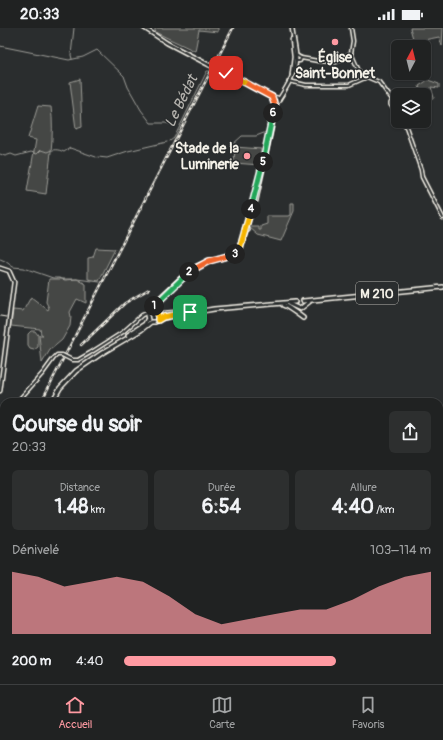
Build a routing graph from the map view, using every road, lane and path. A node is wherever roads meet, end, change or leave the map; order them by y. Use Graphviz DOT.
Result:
graph roads {
  1 [pos="144,28"];
  2 [pos="291,28"];
  3 [pos="351,28"];
  4 [pos="351,53"];
  5 [pos="295,58"];
  6 [pos="301,58"];
  7 [pos="362,78"];
  8 [pos="289,81"];
  9 [pos="391,98"];
  10 [pos="276,100"];
  11 [pos="406,128"];
  12 [pos="443,218"];
  13 [pos="0,269"];
  14 [pos="443,287"];
  15 [pos="12,295"];
  16 [pos="303,301"];
  17 [pos="311,301"];
  18 [pos="12,302"];
  19 [pos="295,302"];
  20 [pos="271,303"];
  21 [pos="287,303"];
  22 [pos="304,305"];
  23 [pos="295,306"];
  24 [pos="214,309"];
  25 [pos="153,311"];
  26 [pos="158,314"];
  27 [pos="147,317"];
  28 [pos="303,318"];
  29 [pos="158,320"];
  30 [pos="151,322"];
  31 [pos="102,353"];
  32 [pos="0,382"];
  33 [pos="0,391"];
  34 [pos="21,398"];
  35 [pos="54,398"];
  1 -- 10 [label="main road, bridge"];
  2 -- 5 [label="main road"];
  3 -- 4 [label="street"];
  4 -- 6 [label="street"];
  4 -- 7 [label="street"];
  5 -- 6 [label="street"];
  5 -- 6 [label="street"];
  5 -- 8 [label="main road"];
  7 -- 8 [label="street"];
  7 -- 9 [label="street"];
  8 -- 10 [label="main road"];
  10 -- 25 [label="main road"];
  11 -- 12 [label="street"];
  13 -- 15 [label="main road"];
  13 -- 18 [label="main road"];
  14 -- 17 [label="main road, M 210"];
  15 -- 18 [label="main road"];
  15 -- 32 [label="main road"];
  16 -- 17 [label="main road, M 210"];
  16 -- 19 [label="main road"];
  16 -- 22 [label="main road"];
  17 -- 22 [label="main road, M 210"];
  18 -- 33 [label="main road"];
  19 -- 21 [label="main road"];
  19 -- 23 [label="main road"];
  20 -- 21 [label="main road"];
  20 -- 24 [label="main road"];
  20 -- 28 [label="main road"];
  21 -- 23 [label="main road"];
  22 -- 23 [label="main road"];
  24 -- 26 [label="main road"];
  24 -- 29 [label="main road"];
  25 -- 26 [label="main road"];
  25 -- 27 [label="main road"];
  26 -- 29 [label="main road"];
  27 -- 30 [label="main road"];
  27 -- 31 [label="main road"];
  27 -- 34 [label="street, bridge"];
  29 -- 30 [label="main road"];
  30 -- 31 [label="main road"];
  31 -- 35 [label="main road"];
}
